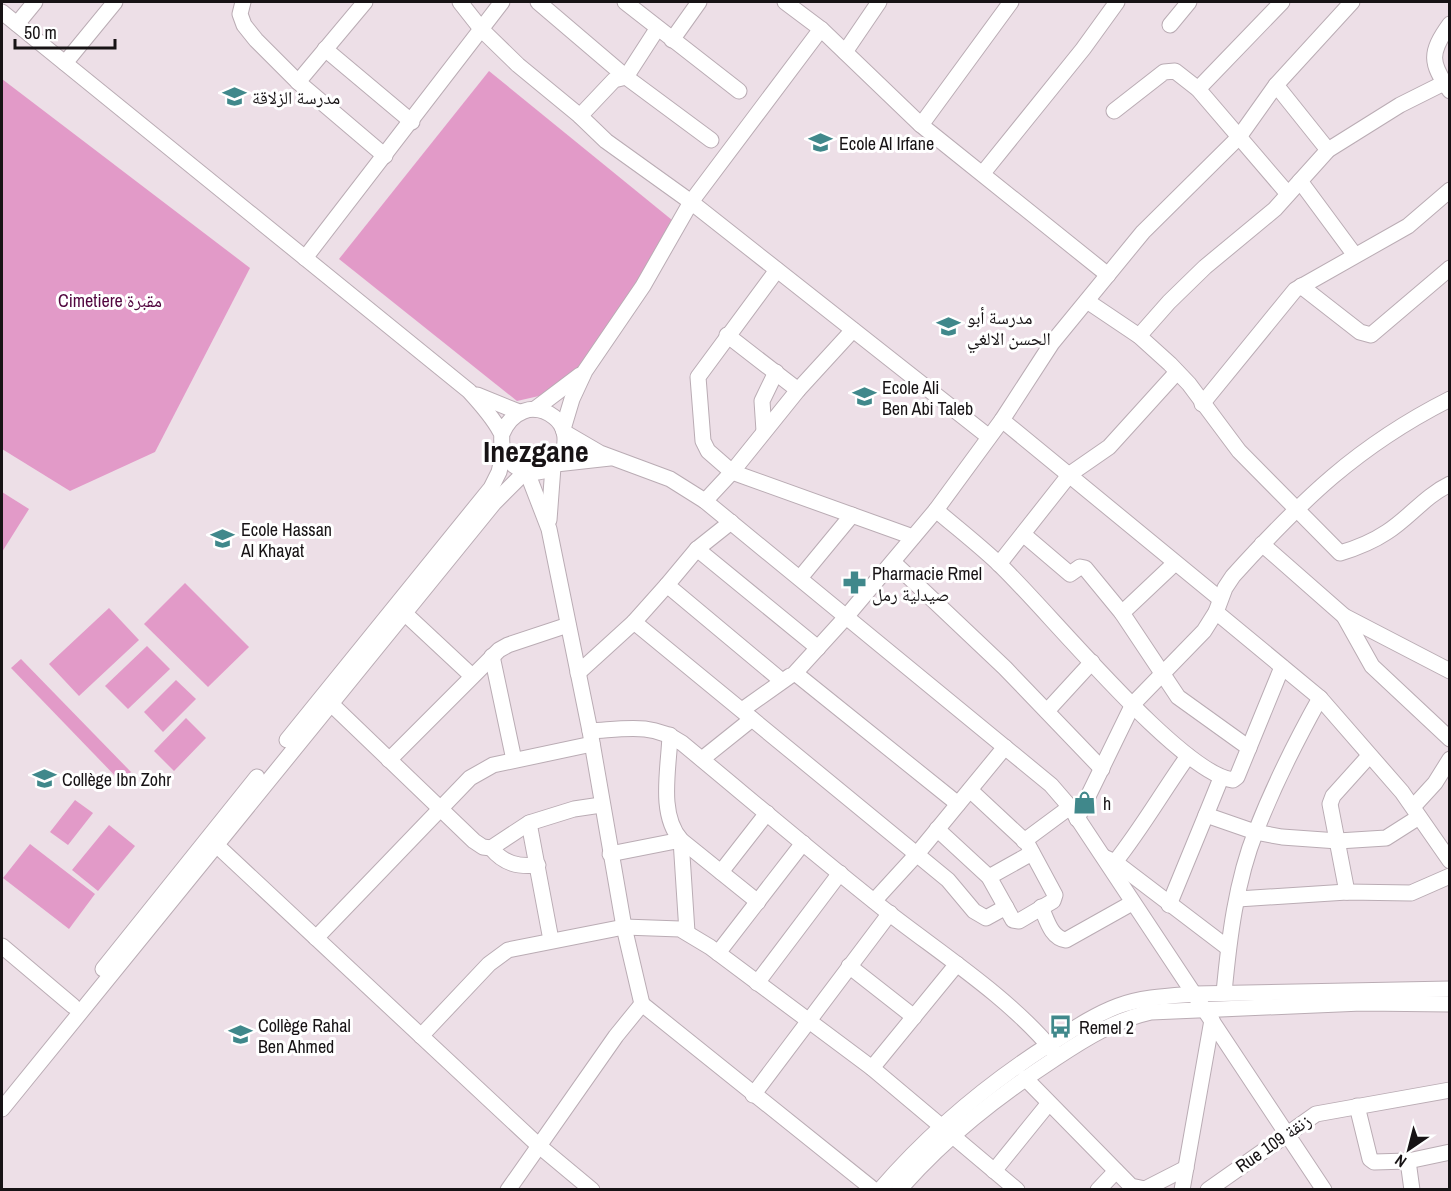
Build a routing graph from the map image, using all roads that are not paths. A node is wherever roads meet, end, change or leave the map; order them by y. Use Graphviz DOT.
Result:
graph roads {
  1 [pos="35,2"];
  2 [pos="115,2"];
  3 [pos="243,2"];
  4 [pos="365,2"];
  5 [pos="460,2"];
  6 [pos="502,2"];
  7 [pos="538,2"];
  8 [pos="625,2"];
  9 [pos="699,2"];
  10 [pos="879,2"];
  11 [pos="1011,2"];
  12 [pos="1117,2"];
  13 [pos="1189,2"];
  14 [pos="1282,2"];
  15 [pos="1352,2"];
  16 [pos="790,3"];
  17 [pos="2,12"];
  18 [pos="16,24"];
  19 [pos="1449,24"];
  20 [pos="1170,25"];
  21 [pos="657,29"];
  22 [pos="821,29"];
  23 [pos="482,30"];
  24 [pos="672,40"];
  25 [pos="325,49"];
  26 [pos="845,52"];
  27 [pos="64,63"];
  28 [pos="626,77"];
  29 [pos="298,82"];
  30 [pos="1276,85"];
  31 [pos="1446,88"];
  32 [pos="1198,89"];
  33 [pos="739,91"];
  34 [pos="1114,111"];
  35 [pos="580,116"];
  36 [pos="411,122"];
  37 [pos="921,125"];
  38 [pos="1239,137"];
  39 [pos="711,140"];
  40 [pos="1328,150"];
  41 [pos="385,156"];
  42 [pos="983,173"];
  43 [pos="1300,181"];
  44 [pos="1449,190"];
  45 [pos="1288,194"];
  46 [pos="691,201"];
  47 [pos="1354,254"];
  48 [pos="305,258"];
  49 [pos="1449,267"];
  50 [pos="777,270"];
  51 [pos="1108,275"];
  52 [pos="1301,286"];
  53 [pos="1088,301"];
  54 [pos="853,330"];
  55 [pos="728,335"];
  56 [pos="1139,336"];
  57 [pos="585,371"];
  58 [pos="776,372"];
  59 [pos="1178,372"];
  60 [pos="798,390"];
  61 [pos="469,391"];
  62 [pos="1449,399"];
  63 [pos="1202,404"];
  64 [pos="535,409"];
  65 [pos="519,412"];
  66 [pos="1002,420"];
  67 [pos="564,430"];
  68 [pos="764,431"];
  69 [pos="502,434"];
  70 [pos="989,437"];
  71 [pos="504,451"];
  72 [pos="613,458"];
  73 [pos="554,465"];
  74 [pos="526,472"];
  75 [pos="732,472"];
  76 [pos="1070,474"];
  77 [pos="1449,484"];
  78 [pos="705,501"];
  79 [pos="1296,507"];
  80 [pos="936,510"];
  81 [pos="852,515"];
  82 [pos="730,522"];
  83 [pos="549,529"];
  84 [pos="1023,534"];
  85 [pos="913,537"];
  86 [pos="1263,544"];
  87 [pos="697,549"];
  88 [pos="893,562"];
  89 [pos="1175,563"];
  90 [pos="999,564"];
  91 [pos="800,578"];
  92 [pos="667,585"];
  93 [pos="1218,605"];
  94 [pos="400,609"];
  95 [pos="1122,613"];
  96 [pos="1344,616"];
  97 [pos="846,617"];
  98 [pos="634,622"];
  99 [pos="568,625"];
  100 [pos="818,648"];
  101 [pos="492,656"];
  102 [pos="1092,662"];
  103 [pos="1282,667"];
  104 [pos="1163,671"];
  105 [pos="1449,672"];
  106 [pos="578,673"];
  107 [pos="472,676"];
  108 [pos="789,677"];
  109 [pos="1320,698"];
  110 [pos="327,699"];
  111 [pos="1132,704"];
  112 [pos="1047,711"];
  113 [pos="747,714"];
  114 [pos="670,735"];
  115 [pos="591,738"];
  116 [pos="1449,739"];
  117 [pos="1005,747"];
  118 [pos="1249,748"];
  119 [pos="1188,756"];
  120 [pos="1369,756"];
  121 [pos="389,759"];
  122 [pos="702,759"];
  123 [pos="1449,759"];
  124 [pos="514,760"];
  125 [pos="1102,769"];
  126 [pos="1221,777"];
  127 [pos="970,790"];
  128 [pos="958,804"];
  129 [pos="601,805"];
  130 [pos="439,809"];
  131 [pos="1416,812"];
  132 [pos="766,813"];
  133 [pos="1074,813"];
  134 [pos="1206,815"];
  135 [pos="529,823"];
  136 [pos="937,829"];
  137 [pos="1255,832"];
  138 [pos="681,840"];
  139 [pos="212,841"];
  140 [pos="1338,841"];
  141 [pos="803,843"];
  142 [pos="1028,847"];
  143 [pos="491,848"];
  144 [pos="610,854"];
  145 [pos="917,854"];
  146 [pos="1108,859"];
  147 [pos="1449,861"];
  148 [pos="538,865"];
  149 [pos="721,872"];
  150 [pos="840,873"];
  151 [pos="1449,876"];
  152 [pos="988,877"];
  153 [pos="1347,892"];
  154 [pos="1238,899"];
  155 [pos="874,901"];
  156 [pos="758,902"];
  157 [pos="1132,903"];
  158 [pos="1169,905"];
  159 [pos="1006,907"];
  160 [pos="1041,907"];
  161 [pos="890,913"];
  162 [pos="624,927"];
  163 [pos="687,932"];
  164 [pos="316,938"];
  165 [pos="551,940"];
  166 [pos="2,946"];
  167 [pos="1228,948"];
  168 [pos="718,953"];
  169 [pos="957,964"];
  170 [pos="849,966"];
  171 [pos="757,983"];
  172 [pos="1449,989"];
  173 [pos="1224,993"];
  174 [pos="1195,994"];
  175 [pos="642,1004"];
  176 [pos="1449,1004"];
  177 [pos="73,1006"];
  178 [pos="1208,1015"];
  179 [pos="914,1017"];
  180 [pos="807,1021"];
  181 [pos="422,1036"];
  182 [pos="1053,1051"];
  183 [pos="872,1068"];
  184 [pos="1024,1078"];
  185 [pos="1449,1090"];
  186 [pos="2,1094"];
  187 [pos="753,1095"];
  188 [pos="1049,1103"];
  189 [pos="1357,1106"];
  190 [pos="2,1109"];
  191 [pos="946,1131"];
  192 [pos="1285,1133"];
  193 [pos="538,1145"];
  194 [pos="1449,1152"];
  195 [pos="1408,1161"];
  196 [pos="1186,1168"];
  197 [pos="994,1171"];
  198 [pos="1116,1171"];
  199 [pos="508,1190"];
  200 [pos="592,1190"];
  201 [pos="874,1190"];
  202 [pos="880,1190"];
  203 [pos="899,1190"];
  204 [pos="1017,1190"];
  205 [pos="1098,1190"];
  206 [pos="1182,1190"];
  207 [pos="1208,1190"];
  208 [pos="1324,1190"];
  209 [pos="1412,1190"];
  1 -- 18 [label="street"];
  2 -- 27 [label="street"];
  3 -- 29 [label="street"];
  4 -- 25 [label="street"];
  5 -- 23 [label="street"];
  6 -- 23 [label="street"];
  7 -- 28 [label="street"];
  8 -- 21 [label="street"];
  9 -- 24 [label="street"];
  10 -- 26 [label="street"];
  11 -- 37 [label="street"];
  12 -- 42 [label="street"];
  13 -- 20 [label="street"];
  14 -- 32 [label="street"];
  15 -- 30 [label="street"];
  16 -- 22 [label="street"];
  17 -- 18 [label="street"];
  18 -- 27 [label="street"];
  19 -- 31 [label="street"];
  21 -- 24 [label="street"];
  21 -- 28 [label="street"];
  22 -- 26 [label="street"];
  22 -- 46 [label="street"];
  23 -- 35 [label="street"];
  23 -- 36 [label="street"];
  24 -- 33 [label="street"];
  25 -- 29 [label="street"];
  25 -- 36 [label="street"];
  26 -- 37 [label="street"];
  27 -- 48 [label="street"];
  28 -- 35 [label="street"];
  28 -- 39 [label="street"];
  29 -- 41 [label="street"];
  30 -- 38 [label="street"];
  30 -- 40 [label="street"];
  31 -- 40 [label="street"];
  32 -- 34 [label="street"];
  32 -- 38 [label="street"];
  35 -- 46 [label="street"];
  36 -- 41 [label="street"];
  37 -- 42 [label="street"];
  38 -- 45 [label="street"];
  38 -- 51 [label="street"];
  40 -- 43 [label="street"];
  41 -- 48 [label="street"];
  42 -- 51 [label="street"];
  43 -- 45 [label="street"];
  43 -- 47 [label="street"];
  44 -- 47 [label="street"];
  45 -- 56 [label="street"];
  46 -- 50 [label="street"];
  46 -- 57 [label="street"];
  47 -- 52 [label="street"];
  48 -- 61 [label="street"];
  49 -- 52 [label="street"];
  50 -- 54 [label="street"];
  50 -- 55 [label="street"];
  51 -- 53 [label="street"];
  52 -- 63 [label="street"];
  53 -- 56 [label="street"];
  53 -- 66 [label="street"];
  54 -- 60 [label="street"];
  54 -- 70 [label="street"];
  55 -- 58 [label="street"];
  55 -- 75 [label="street"];
  56 -- 59 [label="street"];
  57 -- 64 [label="street"];
  57 -- 67 [label="street"];
  58 -- 60 [label="street"];
  58 -- 68 [label="street"];
  59 -- 63 [label="street"];
  59 -- 76 [label="street"];
  60 -- 68 [label="street"];
  61 -- 65 [label="street"];
  61 -- 69 [label="street"];
  62 -- 79 [label="street"];
  63 -- 79 [label="street"];
  64 -- 65 [label="street"];
  64 -- 67 [label="street"];
  65 -- 69 [label="street"];
  66 -- 70 [label="street"];
  66 -- 76 [label="street"];
  67 -- 72 [label="street"];
  67 -- 73 [label="street"];
  68 -- 75 [label="street"];
  69 -- 71 [label="street"];
  70 -- 80 [label="street"];
  71 -- 74 [label="street"];
  71 -- 94 [label="street"];
  72 -- 73 [label="street"];
  72 -- 78 [label="street"];
  73 -- 74 [label="street"];
  73 -- 83 [label="street"];
  74 -- 83 [label="street"];
  74 -- 94 [label="street"];
  75 -- 78 [label="street"];
  75 -- 81 [label="street"];
  76 -- 84 [label="street"];
  76 -- 89 [label="street"];
  77 -- 79 [label="street"];
  78 -- 82 [label="street"];
  79 -- 86 [label="street"];
  80 -- 85 [label="street"];
  80 -- 90 [label="street"];
  81 -- 85 [label="street"];
  81 -- 91 [label="street"];
  82 -- 87 [label="street"];
  82 -- 91 [label="street"];
  83 -- 99 [label="street"];
  84 -- 90 [label="street"];
  84 -- 95 [label="street"];
  85 -- 88 [label="street"];
  86 -- 93 [label="street"];
  86 -- 96 [label="street"];
  87 -- 92 [label="street"];
  87 -- 100 [label="street"];
  88 -- 97 [label="street"];
  88 -- 112 [label="street"];
  89 -- 93 [label="street"];
  89 -- 95 [label="street"];
  90 -- 102 [label="street"];
  91 -- 97 [label="street"];
  92 -- 98 [label="street"];
  92 -- 108 [label="street"];
  93 -- 103 [label="street"];
  93 -- 104 [label="street"];
  94 -- 107 [label="street"];
  94 -- 110 [label="street"];
  95 -- 104 [label="street"];
  96 -- 105 [label="street"];
  96 -- 116 [label="street"];
  97 -- 100 [label="street"];
  97 -- 117 [label="street"];
  98 -- 106 [label="street"];
  98 -- 113 [label="street"];
  99 -- 101 [label="street"];
  99 -- 106 [label="street"];
  100 -- 108 [label="street"];
  101 -- 107 [label="street"];
  101 -- 124 [label="street"];
  102 -- 111 [label="street"];
  102 -- 112 [label="street"];
  103 -- 109 [label="street"];
  103 -- 118 [label="street"];
  104 -- 111 [label="street"];
  104 -- 118 [label="street"];
  106 -- 115 [label="street"];
  107 -- 121 [label="street"];
  108 -- 113 [label="street"];
  108 -- 128 [label="street"];
  109 -- 120 [label="street"];
  109 -- 137 [label="street"];
  110 -- 121 [label="street"];
  110 -- 139 [label="street"];
  111 -- 119 [label="street"];
  111 -- 125 [label="street"];
  112 -- 125 [label="street"];
  113 -- 122 [label="street"];
  113 -- 145 [label="street"];
  114 -- 115 [label="street"];
  114 -- 122 [label="street"];
  114 -- 138 [label="street"];
  115 -- 124 [label="street"];
  115 -- 129 [label="street"];
  117 -- 127 [label="street"];
  117 -- 133 [label="street"];
  118 -- 126 [label="street"];
  119 -- 126 [label="street"];
  119 -- 146 [label="street"];
  120 -- 131 [label="street"];
  120 -- 140 [label="street"];
  121 -- 130 [label="street"];
  122 -- 132 [label="street"];
  123 -- 131 [label="street"];
  124 -- 130 [label="street"];
  125 -- 133 [label="street"];
  126 -- 134 [label="street"];
  127 -- 128 [label="street"];
  127 -- 142 [label="street"];
  128 -- 136 [label="street"];
  129 -- 135 [label="street"];
  129 -- 144 [label="street"];
  130 -- 143 [label="street"];
  130 -- 164 [label="street"];
  131 -- 140 [label="street"];
  131 -- 147 [label="street"];
  132 -- 141 [label="street"];
  132 -- 149 [label="street"];
  133 -- 142 [label="street"];
  133 -- 146 [label="street"];
  134 -- 137 [label="street"];
  134 -- 158 [label="street"];
  135 -- 143 [label="street"];
  135 -- 148 [label="street"];
  136 -- 145 [label="street"];
  136 -- 152 [label="street"];
  137 -- 140 [label="street"];
  137 -- 154 [label="street"];
  138 -- 144 [label="street"];
  138 -- 149 [label="street"];
  138 -- 163 [label="street"];
  139 -- 164 [label="street"];
  139 -- 177 [label="street"];
  139 -- 190 [label="street"];
  140 -- 153 [label="street"];
  141 -- 150 [label="street"];
  141 -- 156 [label="street"];
  142 -- 152 [label="street"];
  142 -- 160 [label="street"];
  143 -- 148 [label="street"];
  144 -- 162 [label="street"];
  145 -- 155 [label="street"];
  145 -- 159 [label="street"];
  146 -- 157 [label="street"];
  146 -- 158 [label="street"];
  148 -- 165 [label="street"];
  149 -- 156 [label="street"];
  150 -- 155 [label="street"];
  150 -- 171 [label="street"];
  151 -- 153 [label="street"];
  152 -- 159 [label="street"];
  153 -- 154 [label="street"];
  154 -- 167 [label="street"];
  155 -- 161 [label="street"];
  156 -- 168 [label="street"];
  157 -- 160 [label="street"];
  157 -- 174 [label="street"];
  158 -- 167 [label="street"];
  159 -- 160 [label="street"];
  161 -- 169 [label="street"];
  161 -- 170 [label="street"];
  162 -- 163 [label="street"];
  162 -- 165 [label="street"];
  162 -- 175 [label="street"];
  163 -- 168 [label="street"];
  164 -- 181 [label="street"];
  165 -- 181 [label="street"];
  166 -- 177 [label="street"];
  167 -- 173 [label="street"];
  168 -- 171 [label="street"];
  169 -- 179 [label="street"];
  169 -- 182 [label="street"];
  170 -- 179 [label="street"];
  170 -- 180 [label="street"];
  171 -- 180 [label="street"];
  172 -- 173 [label="street"];
  173 -- 174 [label="street"];
  174 -- 178 [label="street"];
  174 -- 182 [label="street"];
  175 -- 187 [label="street"];
  175 -- 193 [label="street"];
  176 -- 178 [label="street"];
  177 -- 186 [label="street"];
  178 -- 182 [label="street"];
  178 -- 192 [label="street"];
  178 -- 196 [label="street"];
  179 -- 183 [label="street"];
  180 -- 183 [label="street"];
  180 -- 187 [label="street"];
  181 -- 193 [label="street"];
  182 -- 184 [label="street"];
  182 -- 191 [label="street"];
  183 -- 191 [label="street"];
  184 -- 188 [label="street"];
  184 -- 191 [label="street"];
  185 -- 189 [label="street, Rue 109 زنقة"];
  187 -- 201 [label="street"];
  188 -- 197 [label="street"];
  188 -- 198 [label="street"];
  189 -- 192 [label="street, Rue 109 زنقة"];
  189 -- 195 [label="street"];
  191 -- 197 [label="street"];
  191 -- 202 [label="street"];
  191 -- 203 [label="street"];
  192 -- 207 [label="street, Rue 109 زنقة"];
  192 -- 208 [label="street"];
  193 -- 199 [label="street"];
  193 -- 200 [label="street"];
  194 -- 195 [label="street"];
  195 -- 209 [label="street"];
  196 -- 198 [label="street"];
  196 -- 206 [label="street"];
  197 -- 204 [label="street"];
  198 -- 205 [label="street"];
}
